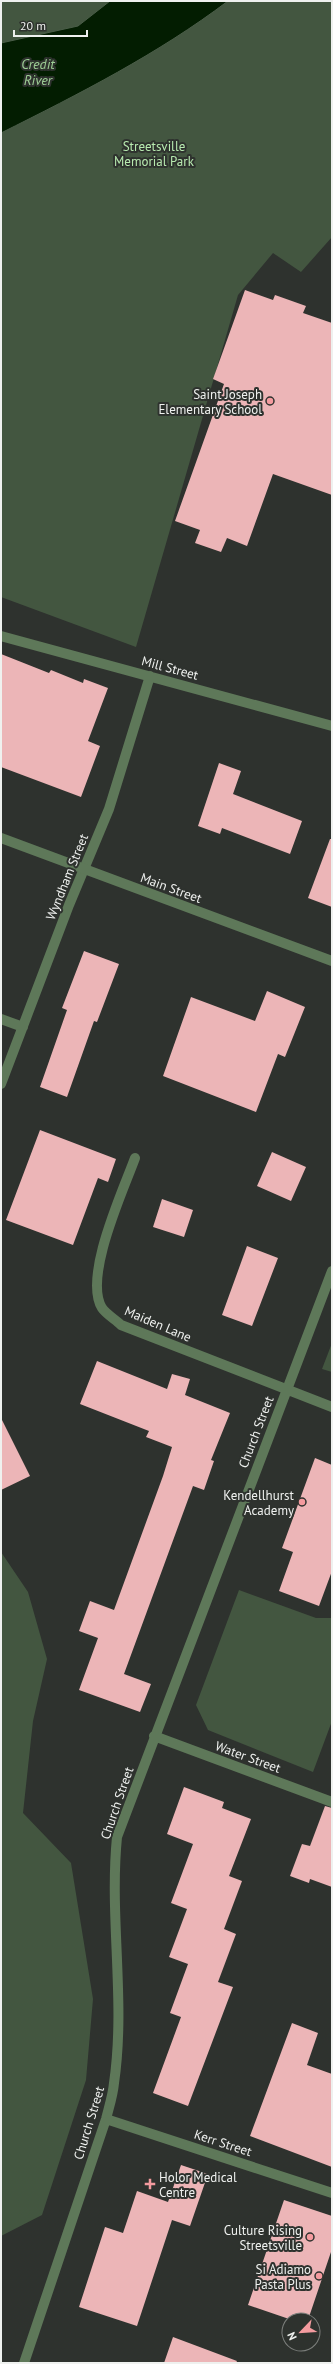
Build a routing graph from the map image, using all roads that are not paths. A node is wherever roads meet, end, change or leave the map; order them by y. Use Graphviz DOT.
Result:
graph roads {
  1 [pos="1,636"];
  2 [pos="150,676"];
  3 [pos="332,726"];
  4 [pos="1,838"];
  5 [pos="84,870"];
  6 [pos="332,961"];
  7 [pos="1,1019"];
  8 [pos="23,1027"];
  9 [pos="1,1084"];
  10 [pos="135,1158"];
  11 [pos="332,1271"];
  12 [pos="286,1388"];
  13 [pos="332,1407"];
  14 [pos="154,1736"];
  15 [pos="332,1802"];
  16 [pos="106,2119"];
  17 [pos="332,2193"];
  18 [pos="24,2363"];
  1 -- 2 [label="street, Mill Street"];
  2 -- 3 [label="street, Mill Street"];
  2 -- 5 [label="street, Wyndham Street"];
  4 -- 5 [label="street, Main Street"];
  5 -- 6 [label="street, Main Street"];
  5 -- 8 [label="street, Wyndham Street"];
  7 -- 8 [label="street"];
  8 -- 9 [label="street, Wyndham Street"];
  10 -- 12 [label="street, Maiden Lane"];
  11 -- 12 [label="street, Church Street"];
  12 -- 13 [label="street, Maiden Lane"];
  12 -- 14 [label="street, Church Street"];
  14 -- 15 [label="street, Water Street"];
  14 -- 16 [label="street, Church Street"];
  16 -- 17 [label="street, Kerr Street"];
  16 -- 18 [label="street, Church Street"];
}
